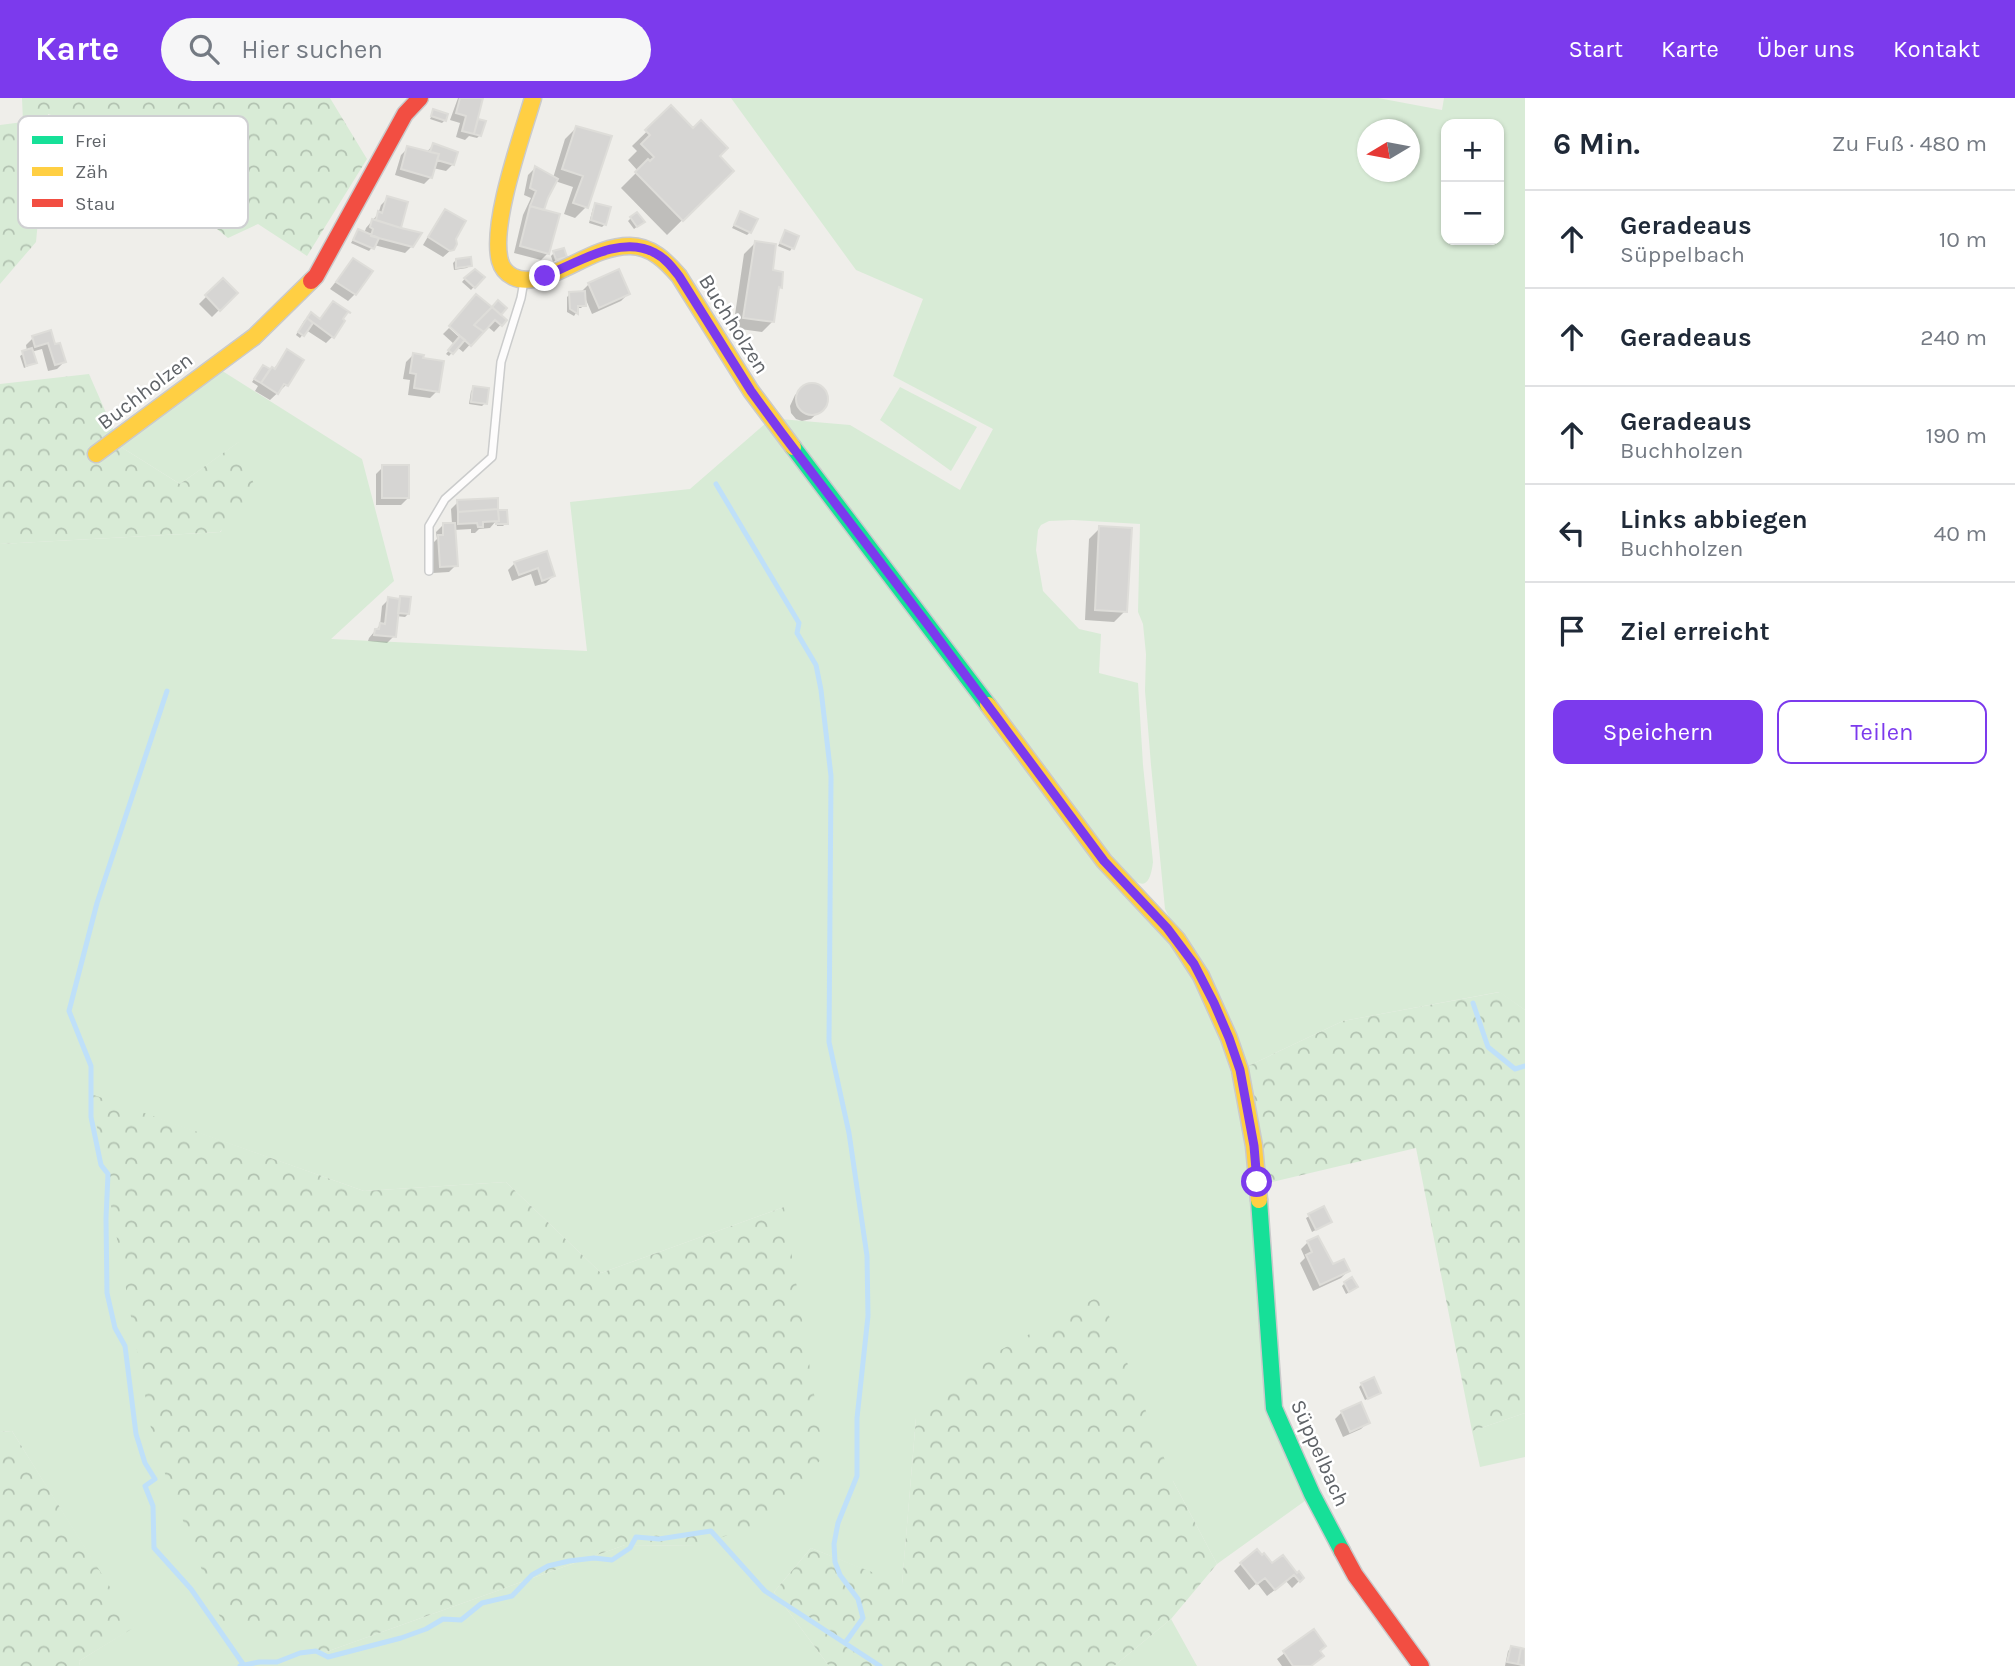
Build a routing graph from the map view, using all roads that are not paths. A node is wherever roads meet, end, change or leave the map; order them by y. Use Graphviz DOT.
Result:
graph roads {
  1 [pos="420,98"];
  2 [pos="533,98"];
  3 [pos="524,280"];
  4 [pos="96,454"];
  5 [pos="429,571"];
  6 [pos="1254,1146"];
  7 [pos="1421,1666"];
  1 -- 4 [label="street, Buchholzen"];
  2 -- 3 [label="street"];
  3 -- 5 [label="lane"];
  3 -- 6 [label="street, Buchholzen"];
  6 -- 7 [label="street, Süppelbach"];
}
